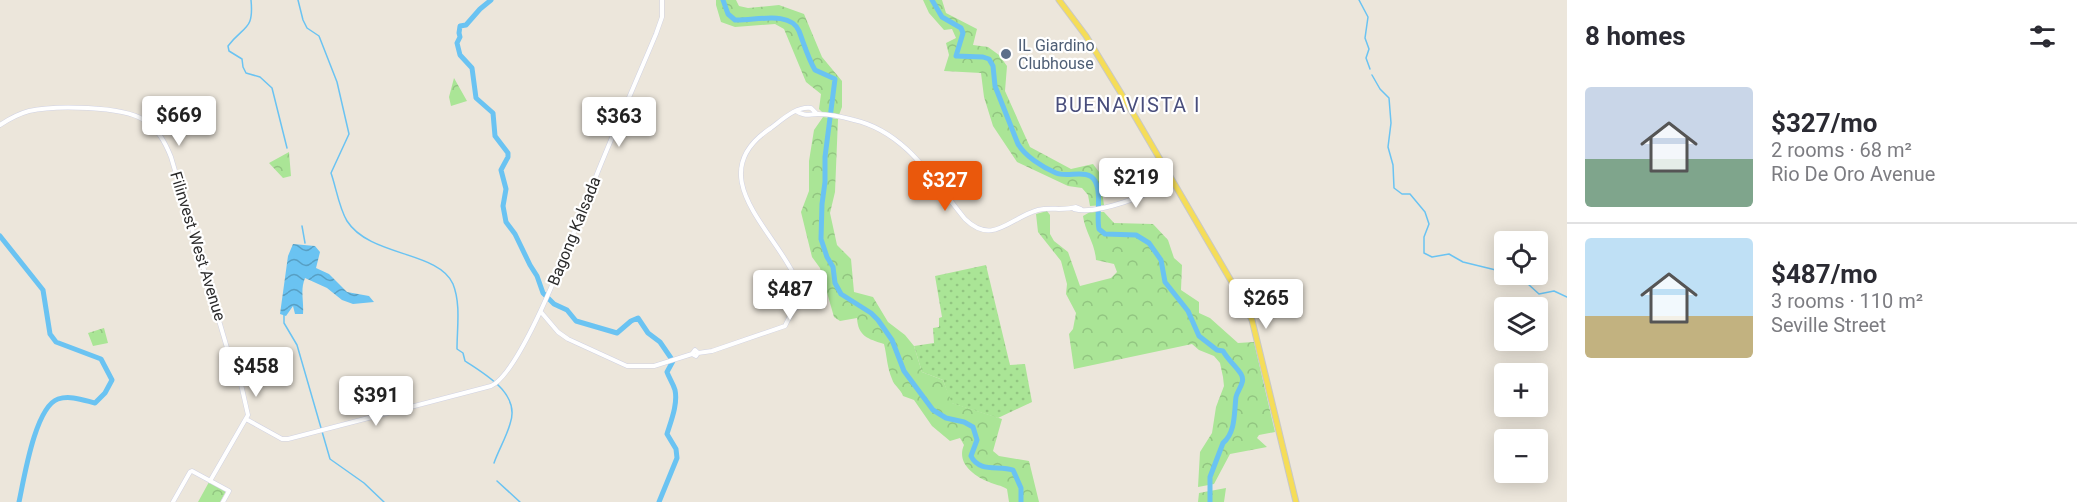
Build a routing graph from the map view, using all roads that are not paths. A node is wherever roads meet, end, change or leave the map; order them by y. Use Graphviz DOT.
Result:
graph roads {
  1 [pos="662,0"];
  2 [pos="1059,0"];
  3 [pos="796,111"];
  4 [pos="817,114"];
  5 [pos="0,125"];
  6 [pos="1172,181"];
  7 [pos="541,312"];
  8 [pos="246,419"];
  9 [pos="210,481"];
  10 [pos="173,502"];
  11 [pos="223,502"];
  12 [pos="1296,502"];
  1 -- 7 [label="street, Bagong Kalsada"];
  2 -- 6 [label="main road"];
  3 -- 4 [label="street"];
  3 -- 4 [label="street"];
  3 -- 7 [label="street"];
  4 -- 6 [label="street"];
  5 -- 8 [label="street, Filinvest West Avenue"];
  6 -- 12 [label="main road"];
  7 -- 8 [label="street, Bagong Kalsada"];
  8 -- 9 [label="street"];
  9 -- 10 [label="street"];
  9 -- 11 [label="street"];
}
